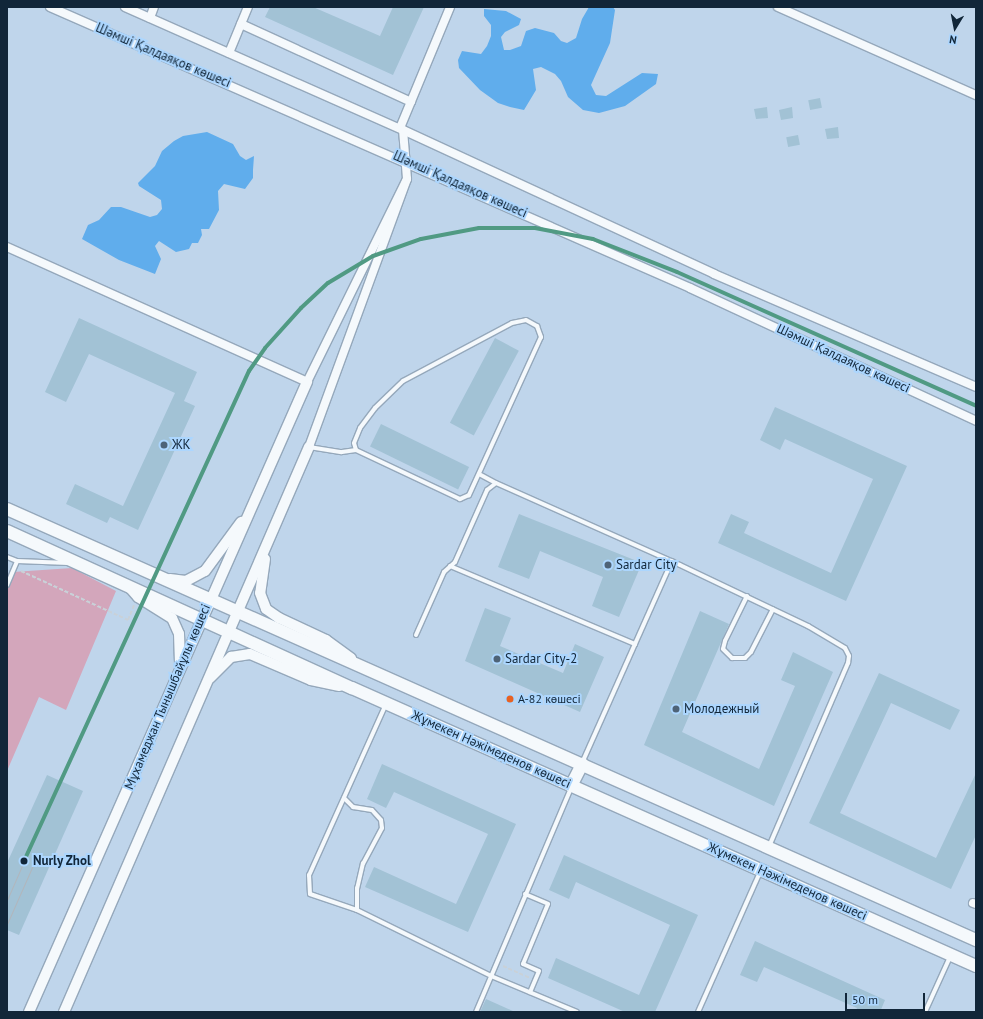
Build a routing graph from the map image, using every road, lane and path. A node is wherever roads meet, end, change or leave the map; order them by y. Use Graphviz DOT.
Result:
graph roads {
  1 [pos="50,7"];
  2 [pos="125,7"];
  3 [pos="154,7"];
  4 [pos="248,7"];
  5 [pos="450,7"];
  6 [pos="778,7"];
  7 [pos="150,18"];
  8 [pos="241,24"];
  9 [pos="228,53"];
  10 [pos="976,96"];
  11 [pos="411,102"];
  12 [pos="402,129"];
  13 [pos="407,162"];
  14 [pos="407,179"];
  15 [pos="7,247"];
  16 [pos="307,382"];
  17 [pos="976,387"];
  18 [pos="976,421"];
  19 [pos="309,447"];
  20 [pos="356,450"];
  21 [pos="479,474"];
  22 [pos="496,483"];
  23 [pos="7,509"];
  24 [pos="250,511"];
  25 [pos="7,531"];
  26 [pos="267,547"];
  27 [pos="7,557"];
  28 [pos="17,561"];
  29 [pos="672,561"];
  30 [pos="82,564"];
  31 [pos="450,566"];
  32 [pos="14,568"];
  33 [pos="165,578"];
  34 [pos="7,585"];
  35 [pos="128,586"];
  36 [pos="747,596"];
  37 [pos="138,597"];
  38 [pos="211,598"];
  39 [pos="773,609"];
  40 [pos="239,611"];
  41 [pos="202,619"];
  42 [pos="229,632"];
  43 [pos="416,634"];
  44 [pos="635,644"];
  45 [pos="361,665"];
  46 [pos="180,674"];
  47 [pos="204,684"];
  48 [pos="352,688"];
  49 [pos="387,704"];
  50 [pos="582,764"];
  51 [pos="572,786"];
  52 [pos="344,798"];
  53 [pos="769,846"];
  54 [pos="761,870"];
  55 [pos="525,894"];
  56 [pos="357,910"];
  57 [pos="976,940"];
  58 [pos="951,955"];
  59 [pos="496,963"];
  60 [pos="976,966"];
  61 [pos="491,976"];
  62 [pos="535,980"];
  63 [pos="530,992"];
  64 [pos="29,1012"];
  65 [pos="64,1012"];
  66 [pos="476,1012"];
  67 [pos="577,1012"];
  68 [pos="698,1012"];
  69 [pos="925,1012"];
  1 -- 13 [label="street, Шәмші Қалдаяқов көшесі"];
  2 -- 7 [label="street, Шәмші Қалдаяқов көшесі"];
  3 -- 7 [label="street"];
  4 -- 8 [label="street"];
  5 -- 11 [label="street"];
  6 -- 10 [label="street"];
  7 -- 9 [label="street, Шәмші Қалдаяқов көшесі"];
  8 -- 9 [label="street"];
  8 -- 11 [label="street"];
  9 -- 12 [label="street, Шәмші Қалдаяқов көшесі"];
  11 -- 12 [label="street"];
  12 -- 13 [label="street"];
  12 -- 17 [label="street, Шәмші Қалдаяқов көшесі"];
  13 -- 14 [label="street"];
  13 -- 18 [label="street, Шәмші Қалдаяқов көшесі"];
  14 -- 16 [label="street"];
  14 -- 19 [label="street"];
  15 -- 16 [label="street"];
  16 -- 24 [label="street, Мұхамеджан Тынышбайұлы көшесі"];
  19 -- 20 [label="lane"];
  19 -- 26 [label="street"];
  20 -- 21 [label="lane"];
  20 -- 21 [label="lane"];
  21 -- 22 [label="lane"];
  22 -- 29 [label="lane"];
  22 -- 31 [label="lane"];
  23 -- 33 [label="main road, Жұмекен Нәжімеденов көшесі"];
  24 -- 33 [label="street"];
  24 -- 38 [label="street, Мұхамеджан Тынышбайұлы көшесі"];
  25 -- 30 [label="main road, Жұмекен Нәжімеденов көшесі"];
  26 -- 40 [label="street"];
  26 -- 45 [label="street"];
  27 -- 28 [label="lane"];
  28 -- 30 [label="lane"];
  28 -- 32 [label="lane"];
  29 -- 36 [label="lane"];
  29 -- 44 [label="lane"];
  30 -- 35 [label="main road, Жұмекен Нәжімеденов көшесі"];
  31 -- 43 [label="lane"];
  31 -- 44 [label="lane"];
  32 -- 34 [label="lane"];
  32 -- 37 [label="path"];
  33 -- 38 [label="main road, Жұмекен Нәжімеденов көшесі"];
  35 -- 37 [label="street"];
  35 -- 41 [label="main road, Жұмекен Нәжімеденов көшесі"];
  36 -- 39 [label="lane"];
  36 -- 39 [label="lane"];
  37 -- 46 [label="street"];
  38 -- 40 [label="main road, Жұмекен Нәжімеденов көшесі"];
  38 -- 41 [label="street, Мұхамеджан Тынышбайұлы көшесі"];
  39 -- 53 [label="lane"];
  40 -- 42 [label="street"];
  40 -- 45 [label="main road, Жұмекен Нәжімеденов көшесі"];
  41 -- 42 [label="main road, Жұмекен Нәжімеденов көшесі"];
  41 -- 46 [label="street, Мұхамеджан Тынышбайұлы көшесі"];
  42 -- 47 [label="street"];
  42 -- 48 [label="main road, Жұмекен Нәжімеденов көшесі"];
  44 -- 50 [label="lane"];
  45 -- 50 [label="main road, Жұмекен Нәжімеденов көшесі"];
  46 -- 64 [label="street, Мұхамеджан Тынышбайұлы көшесі"];
  47 -- 48 [label="street"];
  47 -- 65 [label="street"];
  48 -- 49 [label="main road, Жұмекен Нәжімеденов көшесі"];
  49 -- 51 [label="main road, Жұмекен Нәжімеденов көшесі"];
  49 -- 52 [label="lane"];
  50 -- 51 [label="main road"];
  50 -- 53 [label="main road, Жұмекен Нәжімеденов көшесі"];
  51 -- 54 [label="main road, Жұмекен Нәжімеденов көшесі"];
  51 -- 55 [label="lane"];
  52 -- 56 [label="lane"];
  52 -- 56 [label="lane"];
  53 -- 57 [label="main road, Жұмекен Нәжімеденов көшесі"];
  54 -- 58 [label="main road, Жұмекен Нәжімеденов көшесі"];
  54 -- 68 [label="lane"];
  55 -- 59 [label="lane"];
  55 -- 62 [label="lane"];
  56 -- 61 [label="lane"];
  58 -- 60 [label="main road, Жұмекен Нәжімеденов көшесі"];
  58 -- 69 [label="lane"];
  59 -- 61 [label="lane"];
  59 -- 62 [label="path"];
  61 -- 63 [label="lane"];
  61 -- 66 [label="lane"];
  62 -- 63 [label="lane"];
  63 -- 67 [label="lane"];
}
